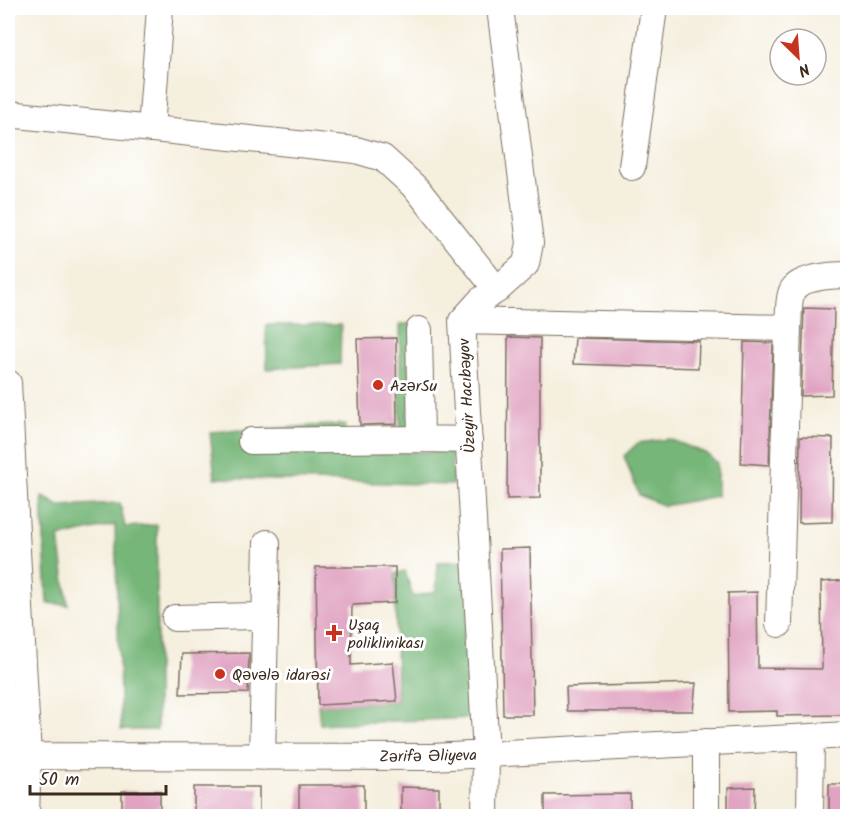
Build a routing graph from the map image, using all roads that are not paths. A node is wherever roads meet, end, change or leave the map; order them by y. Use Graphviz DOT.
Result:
graph roads {
  1 [pos="160,8"];
  2 [pos="500,8"];
  3 [pos="654,8"];
  4 [pos="8,114"];
  5 [pos="151,129"];
  6 [pos="632,167"];
  7 [pos="848,275"];
  8 [pos="497,290"];
  9 [pos="462,321"];
  10 [pos="788,328"];
  11 [pos="419,330"];
  12 [pos="8,383"];
  13 [pos="421,439"];
  14 [pos="469,440"];
  15 [pos="251,441"];
  16 [pos="267,543"];
  17 [pos="175,618"];
  18 [pos="779,624"];
  19 [pos="265,626"];
  20 [pos="848,735"];
  21 [pos="811,737"];
  22 [pos="706,742"];
  23 [pos="486,754"];
  24 [pos="18,755"];
  25 [pos="262,757"];
  26 [pos="26,816"];
  27 [pos="485,816"];
  28 [pos="706,816"];
  29 [pos="810,816"];
  1 -- 5 [label="street"];
  2 -- 8 [label="street, Üzeyir Hacıbəyov"];
  3 -- 6 [label="street"];
  4 -- 5 [label="street"];
  5 -- 8 [label="street"];
  7 -- 10 [label="street"];
  8 -- 9 [label="street, Üzeyir Hacıbəyov"];
  9 -- 10 [label="street"];
  9 -- 14 [label="street, Üzeyir Hacıbəyov"];
  10 -- 18 [label="street"];
  11 -- 13 [label="street"];
  12 -- 24 [label="street"];
  13 -- 14 [label="street"];
  13 -- 15 [label="street"];
  14 -- 23 [label="street, Üzeyir Hacıbəyov"];
  16 -- 19 [label="street"];
  17 -- 19 [label="street"];
  19 -- 25 [label="street"];
  20 -- 21 [label="street, Zərifə Əliyeva"];
  21 -- 22 [label="street, Zərifə Əliyeva"];
  21 -- 29 [label="street"];
  22 -- 23 [label="street, Zərifə Əliyeva"];
  22 -- 28 [label="street"];
  23 -- 25 [label="street, Zərifə Əliyeva"];
  23 -- 27 [label="street, Üzeyir Hacıbəyov"];
  24 -- 25 [label="street, Zərifə Əliyeva"];
  24 -- 26 [label="street"];
}
